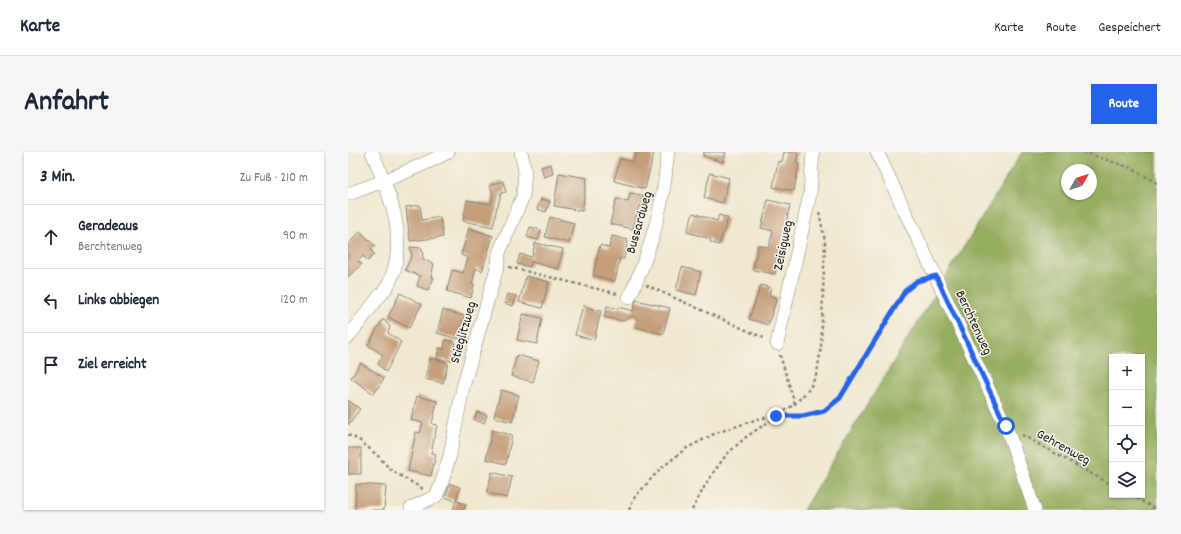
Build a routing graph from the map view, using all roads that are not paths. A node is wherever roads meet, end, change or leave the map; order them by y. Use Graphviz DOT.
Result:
graph roads {
  1 [pos="372,152"];
  2 [pos="448,152"];
  3 [pos="521,152"];
  4 [pos="668,152"];
  5 [pos="813,152"];
  6 [pos="877,152"];
  7 [pos="384,182"];
  8 [pos="348,194"];
  9 [pos="629,298"];
  10 [pos="348,337"];
  11 [pos="777,344"];
  12 [pos="411,508"];
  13 [pos="1035,510"];
  1 -- 7 [label="street"];
  2 -- 7 [label="street"];
  3 -- 12 [label="street, Stieglitzweg"];
  4 -- 9 [label="street, Bussardweg"];
  5 -- 11 [label="street, Zeisigweg"];
  6 -- 13 [label="street, Berchtenweg"];
  7 -- 8 [label="street"];
  7 -- 10 [label="street"];
}
